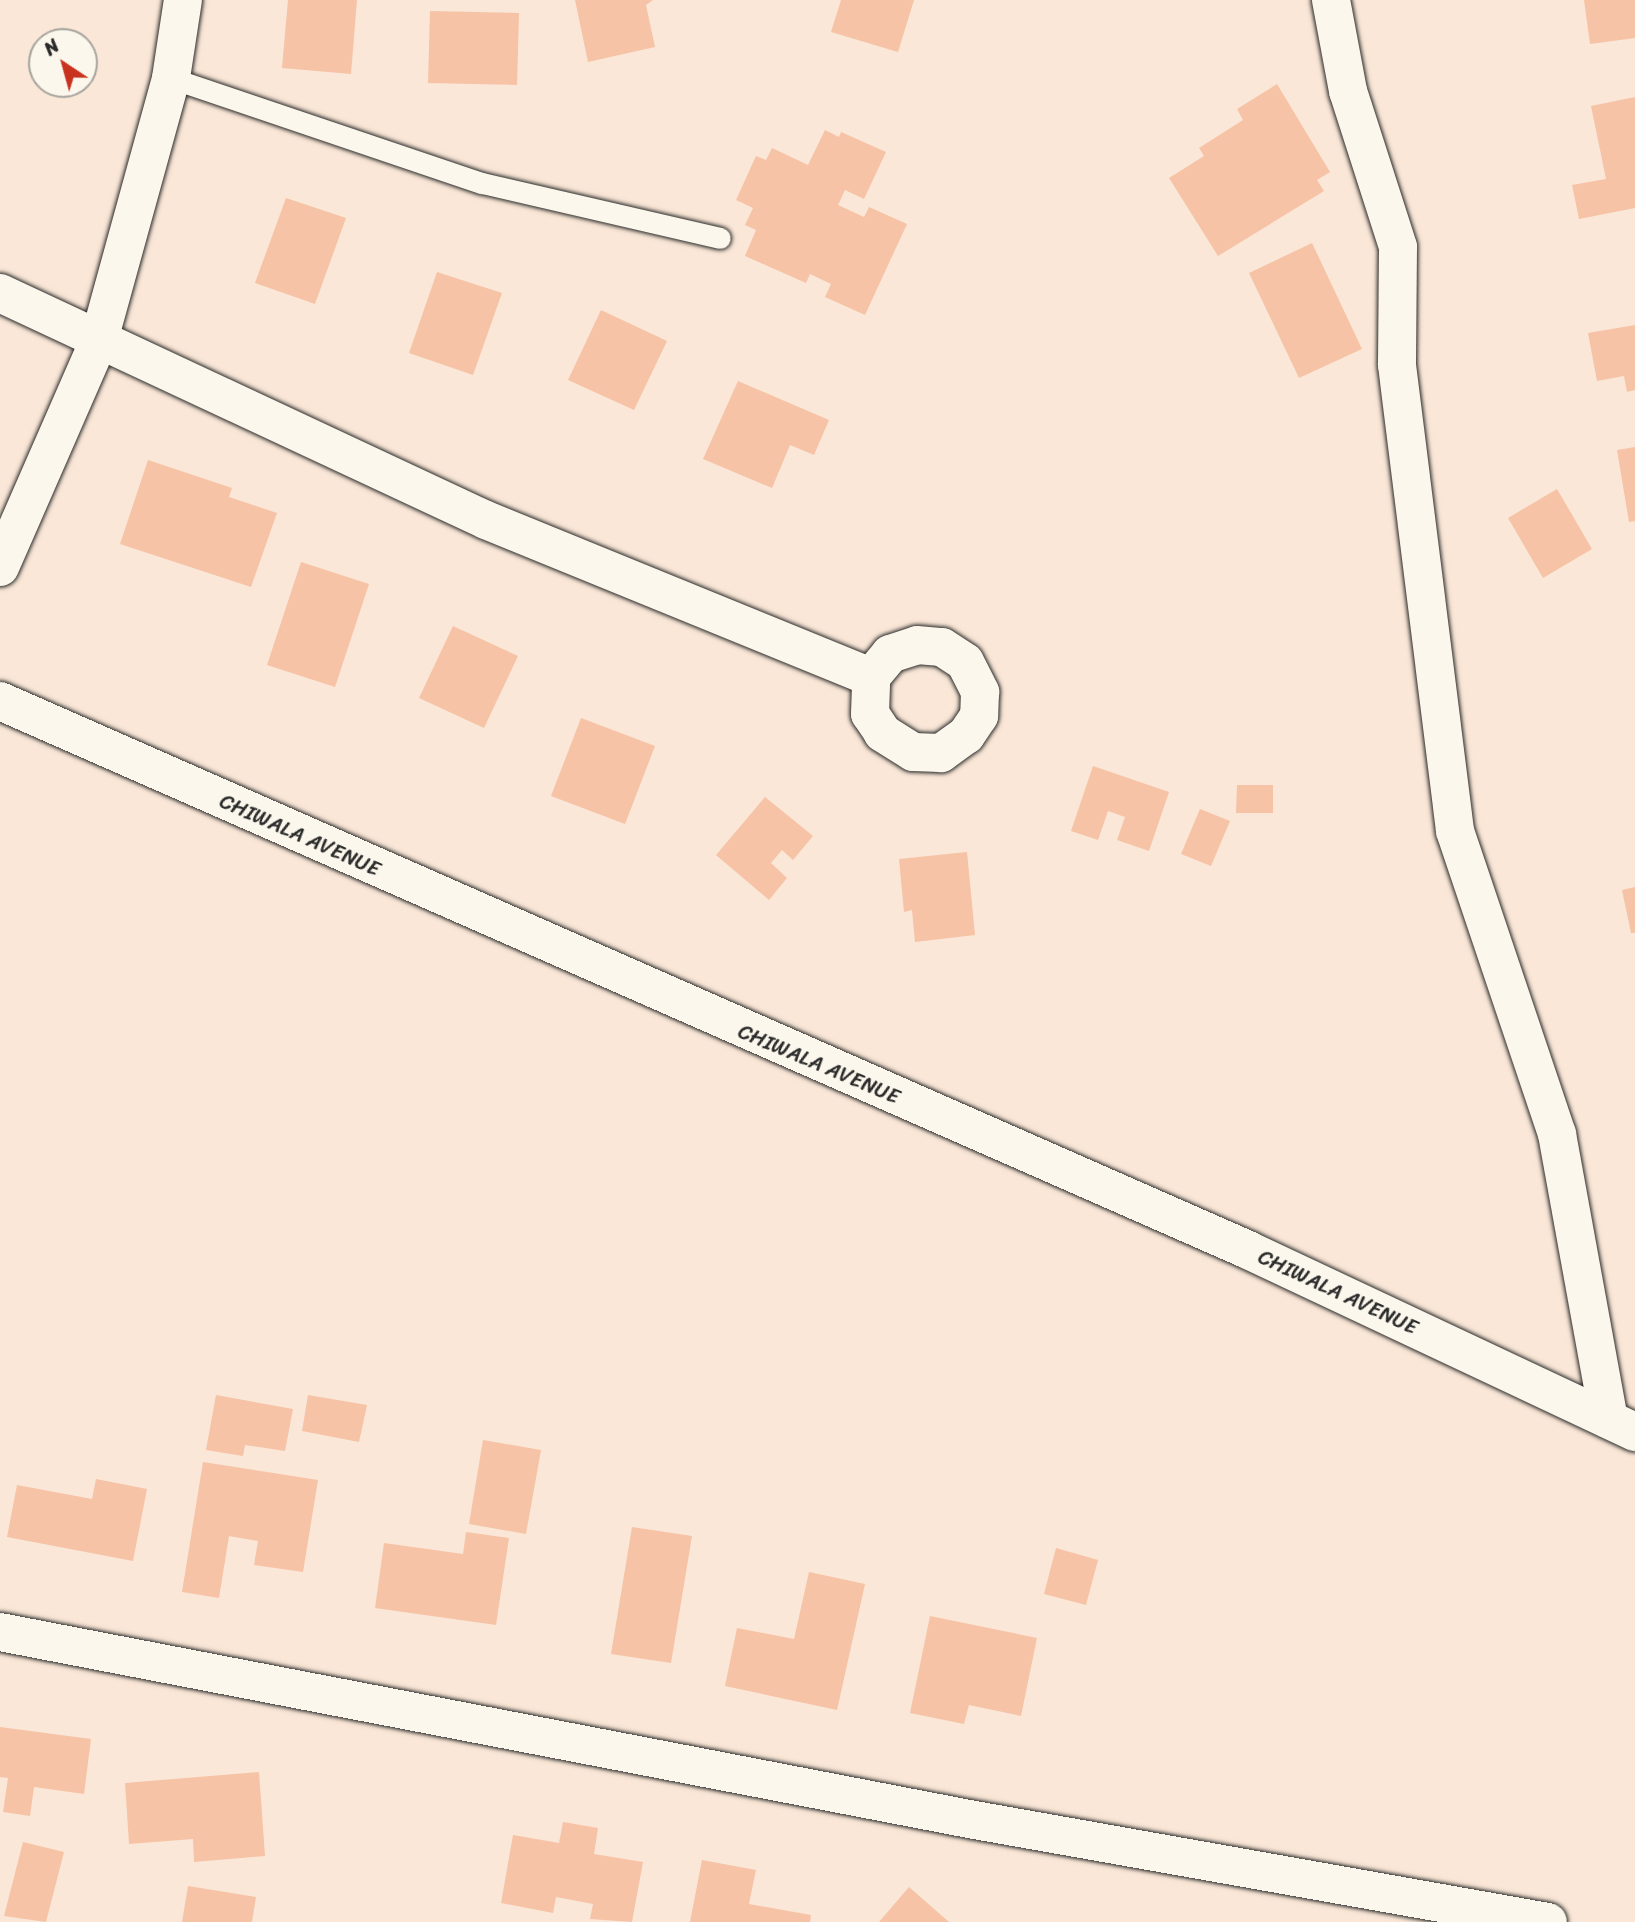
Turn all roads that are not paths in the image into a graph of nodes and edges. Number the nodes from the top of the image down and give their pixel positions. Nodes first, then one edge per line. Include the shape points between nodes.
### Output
1 (183, 0) edge
2 (1331, 0) edge
3 (171, 78) junction
4 (720, 238) dead end
5 (0, 293) edge
6 (99, 340) junction
7 (0, 567) edge
8 (871, 677) dead end
9 (0, 701) edge
10 (1622, 1426) edge
11 (0, 1632) edge
12 (1548, 1922) edge

1 - 3 street
2 - 10 street via 1348,91 1398,247 1397,365 1455,831 1557,1134
3 - 4 lane via 482,183
3 - 6 street
5 - 6 street
6 - 7 street
6 - 8 street via 486,520
9 - 10 street, CHIWALA AVENUE via 1248,1250
11 - 12 street via 969,1819

